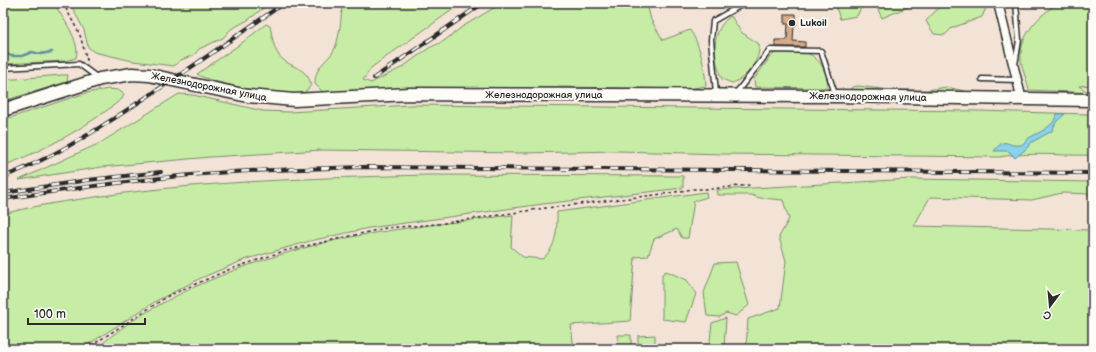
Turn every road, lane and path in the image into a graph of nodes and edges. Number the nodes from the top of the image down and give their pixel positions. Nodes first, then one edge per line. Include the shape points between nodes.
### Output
1 (63, 3) edge
2 (745, 3) edge
3 (998, 3) edge
4 (1016, 3) edge
5 (88, 65) dead end
6 (1015, 65) junction
7 (3, 68) edge
8 (100, 79) junction
9 (982, 79) dead end
10 (1018, 80) junction
11 (717, 96) junction
12 (734, 96) junction
13 (836, 96) junction
14 (1022, 100) junction
15 (1093, 100) edge
16 (3, 110) edge
17 (750, 185) dead end
18 (86, 349) edge

1 - 5 path via 80,35
2 - 11 lane via 713,21 711,40
3 - 6 street
4 - 6 lane via 1019,40
6 - 10 street
7 - 8 lane via 80,64
8 - 11 main road, Железнодорожная улица via 120,75 149,75 248,96 294,100 410,94
8 - 16 main road, Железнодорожная улица
9 - 10 lane
10 - 14 street
11 - 12 main road, Железнодорожная улица
12 - 13 main road, Железнодорожная улица
12 - 13 lane via 770,50 821,51
13 - 14 main road, Железнодорожная улица
14 - 15 main road, Железнодорожная улица
17 - 18 path via 692,189 438,224 386,228 284,251 228,270 168,296

